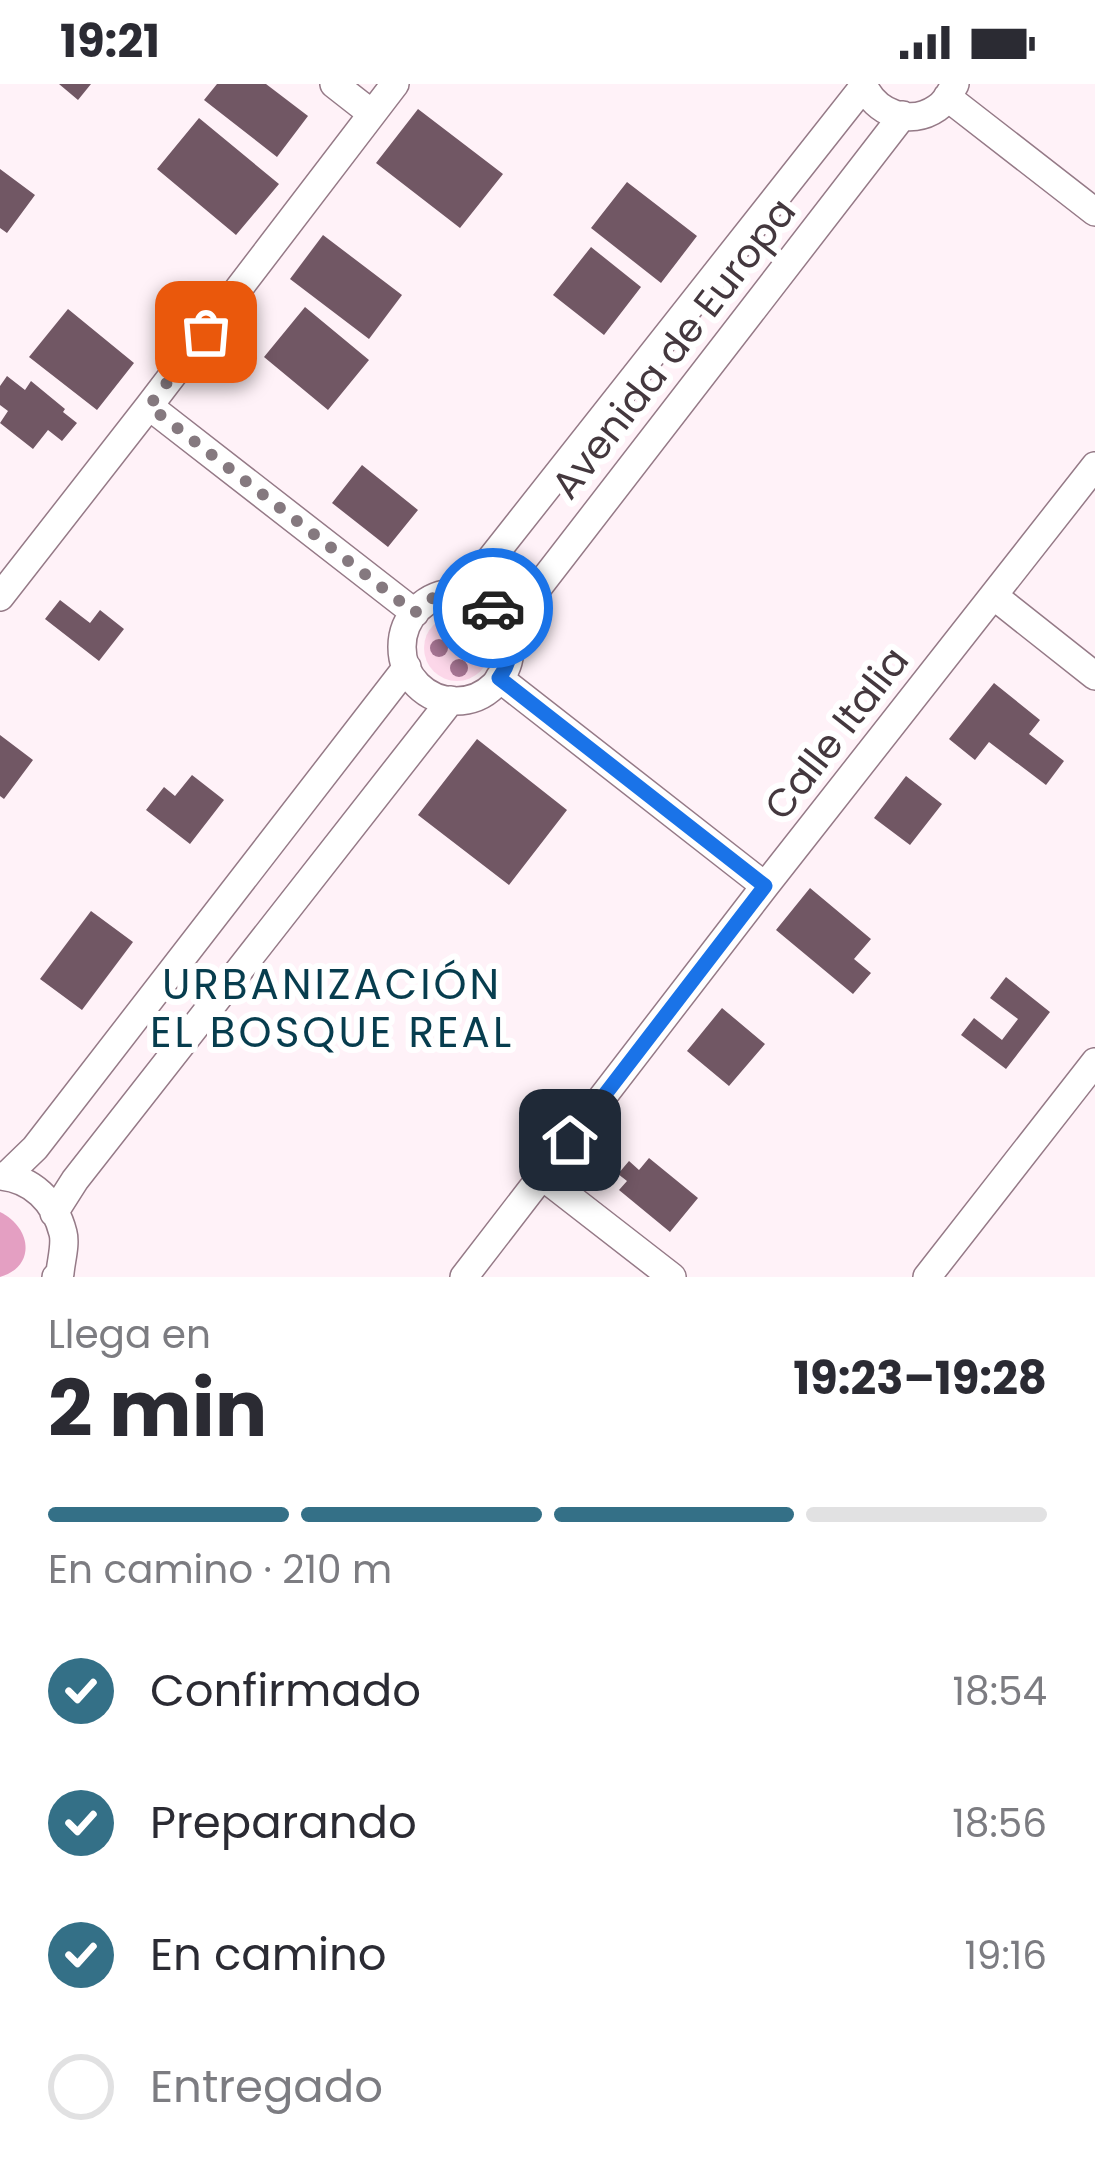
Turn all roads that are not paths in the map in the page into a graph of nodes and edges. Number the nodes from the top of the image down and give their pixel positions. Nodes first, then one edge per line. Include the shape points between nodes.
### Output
1 (334, 84) edge
2 (394, 84) edge
3 (864, 85) edge
4 (951, 90) edge
5 (371, 113) junction
6 (903, 115) junction
7 (1095, 212) edge
8 (149, 406) junction
9 (1095, 466) edge
10 (463, 594) junction
11 (994, 596) junction
12 (0, 597) edge
13 (415, 613) junction
14 (506, 629) junction
15 (407, 667) junction
16 (1095, 676) edge
17 (499, 678) junction
18 (451, 700) junction
19 (765, 886) junction
20 (1095, 1062) edge
21 (3, 1176) edge
22 (542, 1176) junction
23 (54, 1213) junction
24 (64, 1272) edge
25 (464, 1277) edge
26 (672, 1277) edge
27 (927, 1277) edge

1 - 5 street
2 - 5 street
3 - 6 street via 869,98
3 - 10 street, Avenida de Europa
4 - 6 street via 940,107
4 - 7 street
5 - 8 street
6 - 14 street, Avenida de Europa
8 - 12 street
8 - 13 street
9 - 11 street, Calle Italia
10 - 13 street via 448,592
10 - 14 street via 499,613
11 - 16 street
11 - 19 street, Calle Italia
13 - 15 street via 405,626
14 - 17 street via 507,668
15 - 18 street via 412,681
15 - 21 street via 35,1148
17 - 18 street via 490,690
17 - 19 street
18 - 23 street
19 - 22 street, Calle Italia
20 - 27 street
21 - 23 street via 19,1178
22 - 25 street, Calle Italia
22 - 26 street
23 - 24 street via 64,1235

